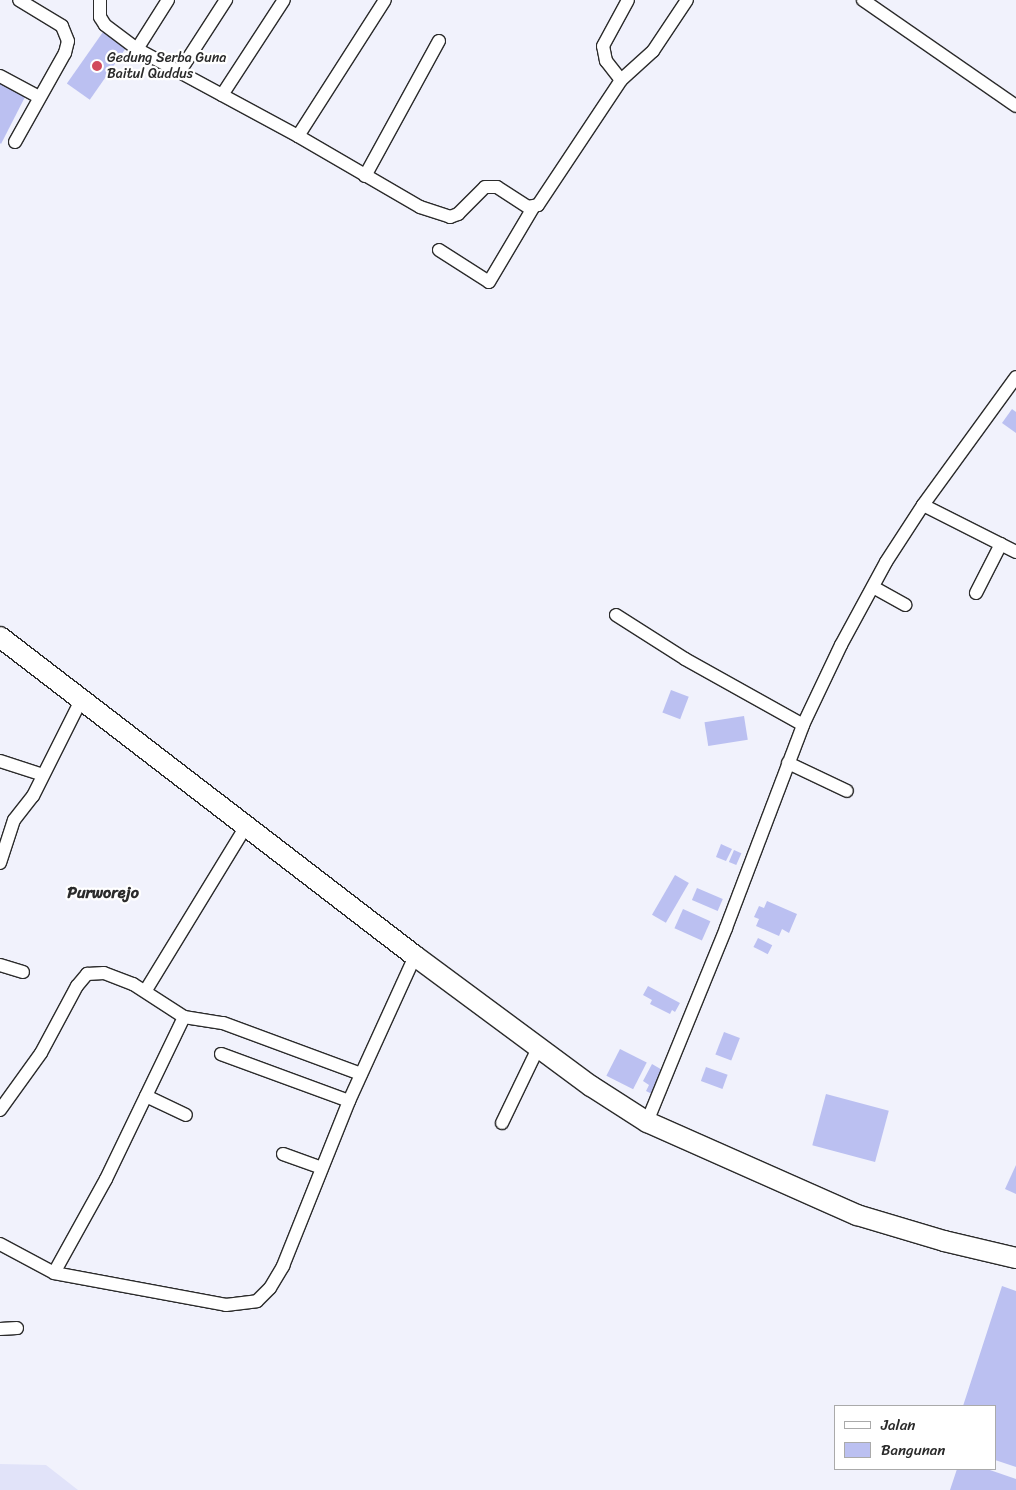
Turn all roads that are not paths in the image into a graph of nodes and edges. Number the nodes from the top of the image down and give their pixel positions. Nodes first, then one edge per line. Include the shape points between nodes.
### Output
1 (19, 0) edge
2 (100, 0) edge
3 (168, 0) edge
4 (226, 0) edge
5 (284, 0) edge
6 (385, 0) edge
7 (628, 0) edge
8 (688, 0) edge
9 (864, 0) edge
10 (439, 41) dead end
11 (137, 49) junction
12 (180, 71) junction
13 (0, 76) edge
14 (621, 80) junction
15 (222, 94) junction
16 (38, 97) junction
17 (1016, 106) edge
18 (298, 136) junction
19 (15, 142) dead end
20 (366, 176) junction
21 (532, 208) junction
22 (439, 250) dead end
23 (1013, 385) edge
24 (923, 505) junction
25 (1001, 544) junction
26 (1016, 552) edge
27 (873, 587) junction
28 (976, 592) dead end
29 (905, 605) dead end
30 (616, 615) dead end
31 (0, 637) edge
32 (81, 700) junction
33 (803, 725) junction
34 (0, 761) edge
35 (788, 763) junction
36 (43, 776) junction
37 (847, 791) dead end
38 (245, 828) junction
39 (0, 863) edge
40 (415, 956) junction
41 (0, 965) edge
42 (23, 972) dead end
43 (146, 990) junction
44 (184, 1017) junction
45 (538, 1046) junction
46 (221, 1054) dead end
47 (361, 1074) junction
48 (146, 1096) junction
49 (349, 1101) junction
50 (0, 1110) edge
51 (186, 1115) dead end
52 (647, 1122) junction
53 (502, 1123) dead end
54 (283, 1154) dead end
55 (322, 1168) junction
56 (0, 1244) edge
57 (1016, 1258) edge
58 (54, 1273) junction
59 (17, 1328) dead end
60 (0, 1329) edge

1 - 16 street via 60,24 67,34 65,53
2 - 11 street via 100,17 105,25
3 - 11 street
4 - 12 street
5 - 15 street
6 - 18 street
7 - 14 street via 603,46 607,64
8 - 14 street via 653,51
9 - 17 street
10 - 20 street
11 - 12 street
12 - 15 street
13 - 16 street
14 - 21 street via 545,197
15 - 18 street
16 - 19 street
18 - 20 street
20 - 21 street via 420,207 446,217 456,216 485,187 497,187
21 - 22 street via 489,282
23 - 24 street
24 - 25 street
24 - 27 street
25 - 26 street
25 - 28 street
27 - 29 street
27 - 33 street
30 - 33 street via 685,659
31 - 32 main road
32 - 36 street
32 - 38 main road
33 - 35 street
34 - 36 street
35 - 37 street
35 - 52 street via 726,928
36 - 39 street via 14,820
38 - 40 main road
38 - 43 street
40 - 45 main road
40 - 47 street
41 - 42 street
43 - 44 street
43 - 50 street via 104,973 90,973 83,977 41,1053
44 - 47 street via 223,1023
44 - 48 street
45 - 52 main road
45 - 53 street
46 - 49 street
47 - 49 street
48 - 51 street
48 - 58 street via 106,1179
49 - 55 street
52 - 57 main road via 857,1214 944,1242
54 - 55 street
55 - 58 street via 277,1278 265,1294 251,1304 226,1305
56 - 58 street
59 - 60 street

